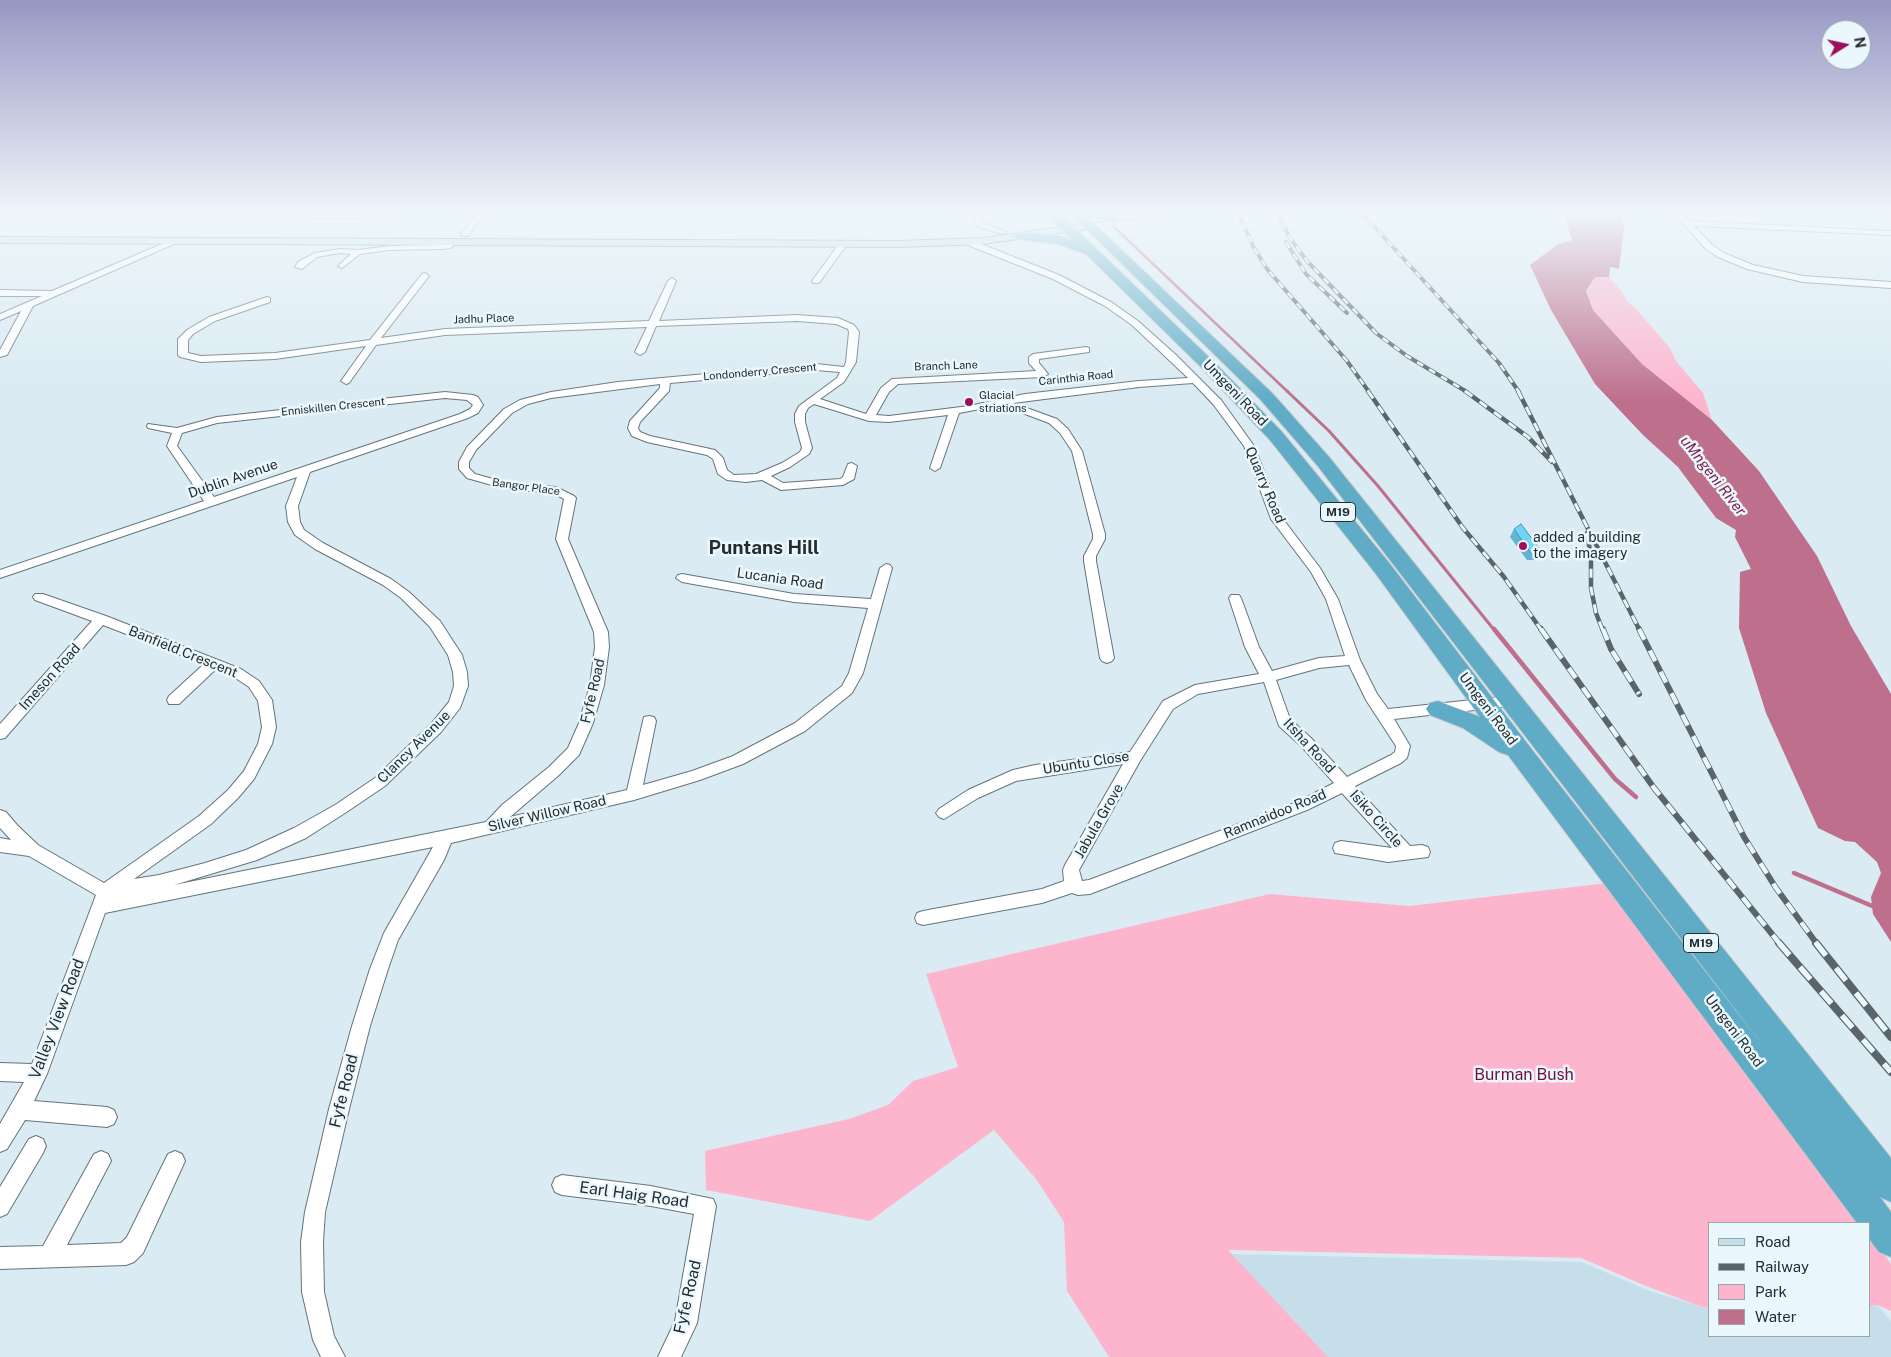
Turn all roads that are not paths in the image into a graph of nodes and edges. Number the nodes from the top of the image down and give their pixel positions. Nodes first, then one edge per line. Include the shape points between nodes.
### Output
1 (100, 273) edge
2 (822, 273) edge
3 (1045, 273) edge
4 (1114, 273) edge
5 (1141, 273) edge
6 (1777, 273) edge
7 (425, 276) dead end
8 (672, 281) dead end
9 (816, 281) dead end
10 (1891, 285) edge
11 (0, 293) edge
12 (54, 293) junction
13 (267, 300) dead end
14 (29, 305) junction
15 (0, 317) edge
16 (651, 324) junction
17 (373, 342) junction
18 (1086, 350) dead end
19 (640, 352) dead end
20 (2, 355) dead end
21 (847, 370) junction
22 (665, 380) junction
23 (1197, 380) junction
24 (346, 381) dead end
25 (812, 400) junction
26 (1002, 402) junction
27 (474, 411) joint
28 (955, 411) junction
29 (501, 416) joint
30 (869, 418) junction
31 (152, 426) dead end
32 (178, 431) junction
33 (852, 466) dead end
34 (935, 468) dead end
35 (305, 470) junction
36 (763, 475) junction
37 (568, 495) joint
38 (211, 502) junction
39 (886, 568) dead end
40 (0, 574) edge
41 (682, 578) dead end
42 (39, 597) dead end
43 (1235, 598) dead end
44 (875, 604) junction
45 (100, 619) junction
46 (1107, 658) dead end
47 (1353, 660) junction
48 (214, 663) junction
49 (1268, 677) junction
50 (174, 700) dead end
51 (1497, 702) junction
52 (1438, 709) junction
53 (1384, 715) junction
54 (649, 721) dead end
55 (0, 734) edge
56 (1135, 757) junction
57 (1524, 758) junction
58 (1344, 785) junction
59 (634, 794) junction
60 (944, 812) dead end
61 (0, 816) edge
62 (490, 827) junction
63 (444, 838) junction
64 (0, 845) edge
65 (1341, 848) dead end
66 (32, 850) junction
67 (1074, 885) junction
68 (102, 899) junction
69 (923, 918) dead end
70 (0, 1072) edge
71 (38, 1074) junction
72 (20, 1110) junction
73 (107, 1117) dead end
74 (0, 1142) edge
75 (36, 1146) dead end
76 (101, 1161) dead end
77 (175, 1161) dead end
78 (562, 1185) dead end
79 (1891, 1185) edge
80 (706, 1206) joint
81 (0, 1207) edge
82 (1891, 1240) edge
83 (49, 1257) junction
84 (0, 1258) edge
85 (334, 1357) edge
86 (669, 1357) edge

1 - 12 street
2 - 9 street
3 - 23 street, Quarry Road via 1108,304 1135,323
4 - 51 highway, Umgeni Road / M19 via 1276,436 1383,569
5 - 51 highway, Umgeni Road / M19 via 1231,361 1322,461
6 - 10 street via 1805,279
7 - 17 street
8 - 16 street
11 - 12 street
12 - 14 street
13 - 17 street, Jadhu Place via 212,319 190,332 183,339 183,355 201,359 275,356
14 - 15 street
14 - 20 street
16 - 17 street, Jadhu Place via 445,332
16 - 19 street
16 - 21 street, Jadhu Place via 807,317 838,321 854,332
17 - 24 street
18 - 30 street, Branch Lane via 1034,357 1043,374 895,381 881,395
21 - 22 street, Londonderry Crescent via 816,367
21 - 25 street, Londonderry Crescent via 841,380
22 - 29 street, Londonderry Crescent via 543,396 516,406
22 - 36 street, Londonderry Crescent via 662,394 635,421 633,428 636,434 711,452 718,458 722,472 731,478
23 - 26 street, Carinthia Road via 1040,395
23 - 47 street, Quarry Road via 1228,415 1249,446 1277,520 1316,571 1332,599
25 - 30 street, Carinthia Road
25 - 36 street, Londonderry Crescent via 800,414 807,448 804,454
26 - 28 street, Carinthia Road
26 - 46 street via 1053,421 1075,446 1099,534 1090,561
27 - 32 street, Enniskillen Crescent via 478,405 474,398 445,395 217,420
27 - 35 street, Dublin Avenue
28 - 30 street, Carinthia Road via 895,419
28 - 34 street
29 - 37 street, Bangor Place via 466,458 466,472 480,480 556,490
31 - 32 street, Enniskillen Crescent
32 - 38 street via 172,442 174,451
33 - 36 street via 848,479 843,482 781,487
35 - 38 street, Dublin Avenue
35 - 68 street, Clancy Avenue via 292,506 299,532 388,582 435,624 455,655 460,672 461,686 456,704 430,735 380,782 300,833 252,855
37 - 62 street, Fyfe Road via 570,502 562,540 601,632 597,685 574,751
38 - 40 street, Dublin Avenue
39 - 44 street, Silver Willow Road
41 - 44 street, Lucania Road via 794,598
42 - 45 street, Banfield Crescent
43 - 49 street, Itsha Road via 1252,647
44 - 59 street, Silver Willow Road via 852,682 827,707 800,727 738,760
45 - 48 street, Banfield Crescent
45 - 55 street, Imeson Road
47 - 49 street, Ubuntu Close via 1319,663
47 - 53 street, Quarry Road
48 - 50 street
48 - 68 street, Banfield Crescent via 245,678 262,694 269,727 258,760 233,794 205,820
49 - 56 street, Ubuntu Close via 1195,690 1168,705
49 - 58 street, Itsha Road via 1284,722
51 - 52 street
51 - 57 highway, Umgeni Road / M19
51 - 79 highway, Umgeni Road / M19
52 - 53 street
52 - 57 highway via 1472,722
53 - 58 street, Ramnaidoo Road via 1401,742 1402,754
54 - 59 street
56 - 60 street, Ubuntu Close via 1013,776 973,794
56 - 67 street, Jabula Grove via 1071,870
57 - 82 highway, Umgeni Road / M19
58 - 65 street, Isiko Circle via 1415,853 1383,854
58 - 67 street, Ramnaidoo Road via 1302,806 1103,882 1083,888
59 - 62 street, Silver Willow Road
61 - 66 street
62 - 63 street, Silver Willow Road
63 - 68 street, Silver Willow Road
63 - 85 street, Fyfe Road via 429,873 390,938 379,969 341,1099 316,1212 312,1242 314,1292 324,1340
64 - 66 street
66 - 68 street
67 - 69 street via 1042,896
68 - 71 street, Valley View Road
70 - 71 street
71 - 72 street, Valley View Road
72 - 73 street
72 - 74 street, Valley View Road
75 - 81 street
76 - 83 street
77 - 83 street via 130,1252 122,1255
78 - 80 street, Earl Haig Road
80 - 86 street, Fyfe Road via 686,1323
83 - 84 street

